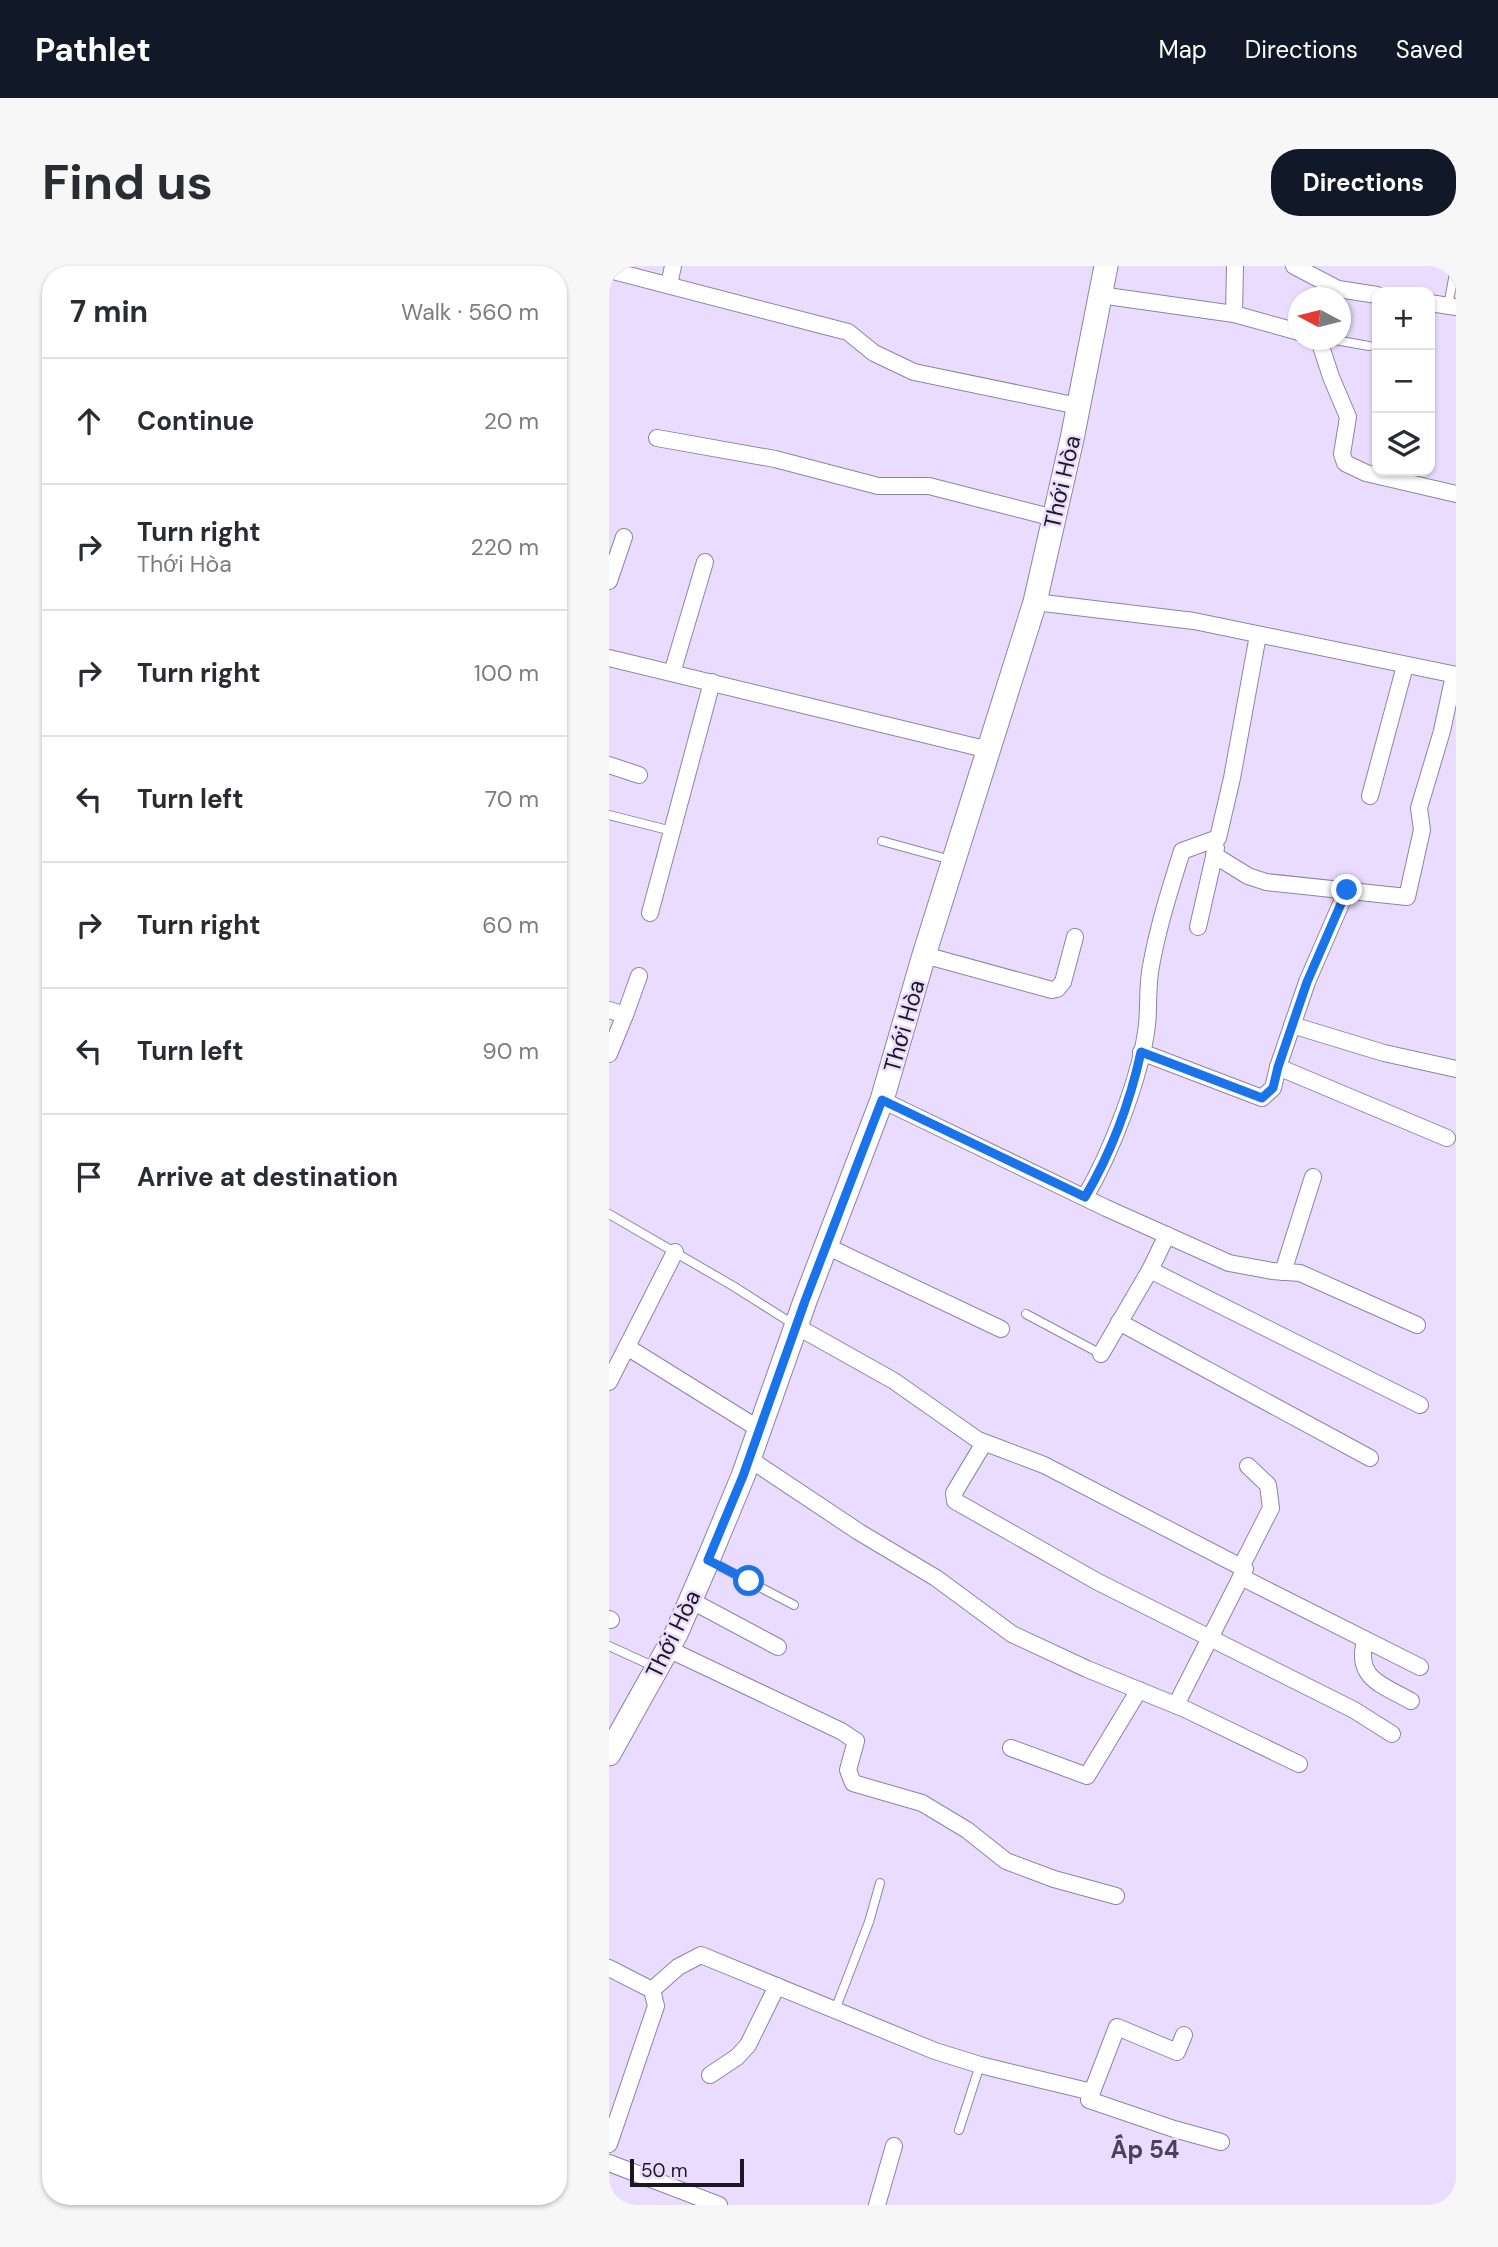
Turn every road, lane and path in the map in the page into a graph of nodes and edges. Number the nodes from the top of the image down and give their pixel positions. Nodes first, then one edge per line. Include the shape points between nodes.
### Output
1 (673, 266) edge
2 (1106, 266) edge
3 (1235, 266) edge
4 (1294, 266) edge
5 (1455, 268) edge
6 (609, 270) edge
7 (669, 285) junction
8 (1372, 294) edge
9 (1100, 295) junction
10 (1452, 306) edge
11 (1234, 314) junction
12 (1288, 329) edge
13 (1351, 343) edge
14 (1369, 346) dead end
15 (1322, 350) edge
16 (1078, 406) junction
17 (657, 438) dead end
18 (1456, 494) edge
19 (1054, 517) junction
20 (624, 537) dead end
21 (705, 562) dead end
22 (609, 581) edge
23 (1035, 602) junction
24 (1258, 635) junction
25 (610, 663) edge
26 (1405, 666) junction
27 (672, 673) junction
28 (1455, 675) edge
29 (712, 682) junction
30 (989, 750) junction
31 (609, 765) edge
32 (639, 775) dead end
33 (1370, 796) dead end
34 (609, 815) edge
35 (672, 831) junction
36 (882, 841) dead end
37 (1216, 846) junction
38 (954, 861) junction
39 (1347, 890) junction
40 (650, 913) dead end
41 (1198, 927) dead end
42 (1075, 937) dead end
43 (924, 955) junction
44 (639, 976) dead end
45 (609, 1010) edge
46 (625, 1015) junction
47 (1291, 1025) junction
48 (1141, 1052) junction
49 (609, 1054) edge
50 (1278, 1067) junction
51 (1456, 1069) edge
52 (882, 1100) junction
53 (1447, 1138) dead end
54 (1313, 1177) dead end
55 (1085, 1197) junction
56 (609, 1214) edge
57 (1167, 1235) junction
58 (826, 1245) junction
59 (675, 1252) junction
60 (1150, 1270) junction
61 (1283, 1272) junction
62 (1026, 1314) dead end
63 (1119, 1322) junction
64 (1417, 1325) dead end
65 (796, 1326) junction
66 (1001, 1329) dead end
67 (627, 1347) junction
68 (1101, 1354) joint
69 (609, 1382) edge
70 (1420, 1405) dead end
71 (759, 1429) junction
72 (984, 1443) junction
73 (748, 1458) junction
74 (1370, 1458) dead end
75 (1248, 1466) dead end
76 (708, 1560) junction
77 (1241, 1572) junction
78 (690, 1600) junction
79 (794, 1605) dead end
80 (1209, 1639) junction
81 (1365, 1641) junction
82 (609, 1646) edge
83 (778, 1647) dead end
84 (662, 1659) junction
85 (1420, 1667) dead end
86 (1139, 1690) junction
87 (1411, 1701) dead end
88 (1176, 1705) junction
89 (1392, 1734) dead end
90 (1011, 1748) dead end
91 (609, 1754) edge
92 (1299, 1763) dead end
93 (880, 1883) dead end
94 (1116, 1896) dead end
95 (609, 1968) edge
96 (777, 1986) junction
97 (652, 1990) junction
98 (835, 2010) junction
99 (1184, 2035) dead end
100 (980, 2065) junction
101 (710, 2075) dead end
102 (1092, 2092) junction
103 (614, 2117) edge
104 (959, 2130) dead end
105 (1221, 2142) dead end
106 (609, 2144) edge
107 (894, 2146) dead end
108 (609, 2163) edge
109 (719, 2205) edge
110 (877, 2205) edge

1 - 7 street
2 - 9 street, Thới Hòa
3 - 11 street
4 - 8 street via 1338,289
5 - 10 lane
6 - 7 street
7 - 16 street via 848,332 874,353 914,372
9 - 11 street
9 - 16 street, Thới Hòa
11 - 12 street
13 - 14 lane
15 - 18 street via 1348,417 1342,454 1345,463 1366,473
16 - 19 street, Thới Hòa
17 - 19 street via 775,459 878,486 929,486
19 - 23 street, Thới Hòa
20 - 22 street
21 - 27 street
23 - 24 street via 1194,621
23 - 30 street, Thới Hòa
24 - 26 street
24 - 37 street
25 - 27 street
26 - 28 street
26 - 33 street
27 - 29 street
28 - 39 street via 1419,808 1422,830 1407,897
29 - 30 street
29 - 35 street
30 - 38 street, Thới Hòa
31 - 32 street
34 - 35 lane
35 - 40 street
36 - 38 lane
37 - 39 street via 1248,876
37 - 41 street
37 - 48 street via 1182,851 1151,967
38 - 43 street, Thới Hòa
39 - 47 street
42 - 43 street via 1063,982 1052,990
43 - 52 street, Thới Hòa
44 - 46 street
45 - 46 street
46 - 49 street
47 - 50 street
47 - 51 street
48 - 50 street via 1262,1098 1273,1088
48 - 55 street via 1121,1119
50 - 53 street
52 - 55 street
52 - 58 street, Thới Hòa
54 - 61 street
55 - 57 street
56 - 59 lane
57 - 60 street
57 - 61 street via 1229,1263
58 - 65 street, Thới Hòa
58 - 66 street
59 - 65 lane
59 - 67 street
60 - 63 street
60 - 70 street
61 - 64 street via 1300,1273
62 - 68 lane
63 - 68 street
63 - 74 street
65 - 71 street, Thới Hòa
65 - 72 street via 894,1381
67 - 69 street
67 - 71 street
71 - 73 street, Thới Hòa
72 - 77 street via 1044,1465
72 - 80 street via 954,1493 955,1500
73 - 76 street, Thới Hòa
73 - 86 street via 936,1578 1012,1634
75 - 77 street via 1268,1485 1271,1508
76 - 78 street, Thới Hòa
76 - 79 lane
77 - 80 street
77 - 81 street
78 - 83 street
78 - 84 street, Thới Hòa
80 - 88 street
80 - 89 street
81 - 85 street
81 - 87 street via 1362,1666
82 - 84 lane
84 - 91 street, Thới Hòa
84 - 94 street via 841,1731 856,1741 848,1770 853,1783 922,1803 1006,1861
86 - 88 street
86 - 90 street via 1087,1776
88 - 92 street
93 - 98 lane
95 - 97 street
96 - 97 street via 701,1955
96 - 98 street
96 - 101 street via 748,2045
97 - 103 street via 656,2006
98 - 100 street via 935,2052
99 - 102 street via 1177,2052 1117,2027
100 - 102 street
100 - 104 lane
102 - 105 street via 1089,2100
103 - 106 street
107 - 110 street
108 - 109 street

